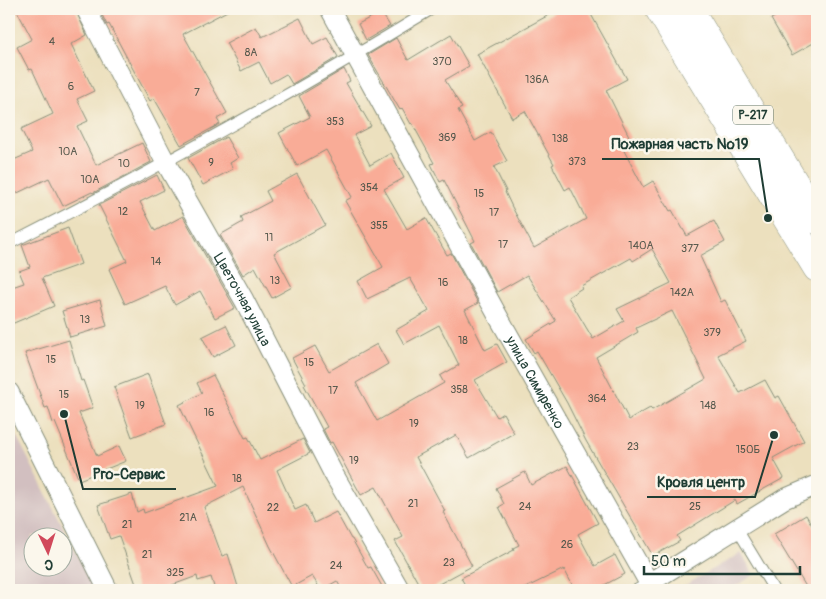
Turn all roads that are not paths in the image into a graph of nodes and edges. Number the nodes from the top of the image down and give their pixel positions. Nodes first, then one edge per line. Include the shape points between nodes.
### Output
1 (86, 9) edge
2 (330, 9) edge
3 (432, 9) edge
4 (659, 9) edge
5 (689, 9) edge
6 (356, 55) junction
7 (166, 162) junction
8 (817, 220) edge
9 (9, 244) edge
10 (817, 268) edge
11 (9, 392) edge
12 (817, 485) edge
13 (737, 529) junction
14 (643, 587) edge
15 (108, 590) edge
16 (400, 590) edge
17 (774, 590) edge

1 - 7 street, Цветочная улица
2 - 6 street, улица Симиренко
3 - 6 lane
4 - 10 main road, Р-217
5 - 8 main road, Р-217
6 - 7 lane
6 - 14 street, улица Симиренко
7 - 9 lane
7 - 16 street, Цветочная улица via 244,300 333,474
11 - 15 street
12 - 13 street, улица Симиренко via 784,499
13 - 14 street, улица Симиренко
13 - 17 lane

